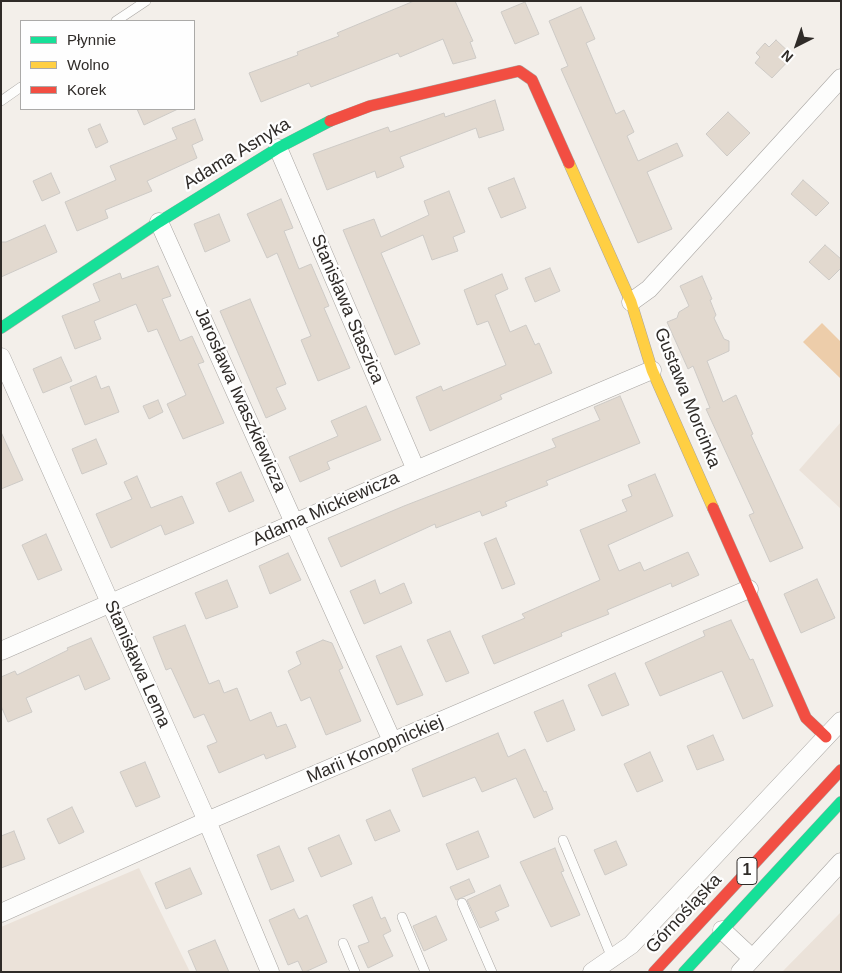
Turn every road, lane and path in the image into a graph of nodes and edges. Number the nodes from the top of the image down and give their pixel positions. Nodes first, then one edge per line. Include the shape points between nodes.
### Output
1 (146, 1) edge
2 (118, 20) edge
3 (519, 71) joint
4 (841, 78) edge
5 (20, 88) edge
6 (1, 100) edge
7 (278, 148) junction
8 (159, 222) junction
9 (632, 302) junction
10 (1, 328) edge
11 (1, 357) edge
12 (652, 370) junction
13 (416, 470) junction
14 (295, 523) junction
15 (749, 589) junction
16 (110, 602) junction
17 (1, 650) edge
18 (841, 721) edge
19 (826, 737) junction
20 (393, 743) junction
21 (841, 770) edge
22 (841, 802) edge
23 (207, 821) junction
24 (563, 840) dead end
25 (841, 862) edge
26 (462, 903) dead end
27 (1, 912) edge
28 (402, 918) dead end
29 (722, 930) junction
30 (343, 943) dead end
31 (612, 958) junction
32 (752, 958) junction
33 (270, 972) edge
34 (355, 972) edge
35 (425, 972) edge
36 (492, 972) edge
37 (592, 972) edge
38 (654, 972) edge
39 (684, 972) edge
40 (740, 972) edge

1 - 2 lane
3 - 7 street, Adama Asnyka via 370,106 325,123
3 - 9 street, Gustawa Morcinka via 532,80
4 - 9 street via 649,290
5 - 6 lane
7 - 8 street, Adama Asnyka
7 - 13 street, Stanisława Staszica
8 - 10 street, Adama Asnyka
8 - 14 street, Jarosława Iwaszkiewicza
9 - 12 street, Gustawa Morcinka
11 - 16 street, Stanisława Lema
12 - 13 street, Adama Mickiewicza
12 - 15 street, Gustawa Morcinka
13 - 14 street, Adama Mickiewicza
14 - 16 street, Adama Mickiewicza
14 - 20 street, Jarosława Iwaszkiewicza
15 - 19 street, Gustawa Morcinka via 806,718
15 - 20 street, Marii Konopnickiej
16 - 17 street, Adama Mickiewicza
16 - 23 street, Stanisława Lema
18 - 19 street
19 - 31 street via 631,945
20 - 23 street, Marii Konopnickiej
21 - 38 street, Górnośląska / 1
22 - 29 street, 1
23 - 27 street, Marii Konopnickiej
23 - 33 street, Stanisława Lema
24 - 31 lane
25 - 32 street
26 - 36 lane
28 - 35 lane
29 - 32 street
29 - 39 street, 1
30 - 34 lane
31 - 37 street
32 - 40 street

